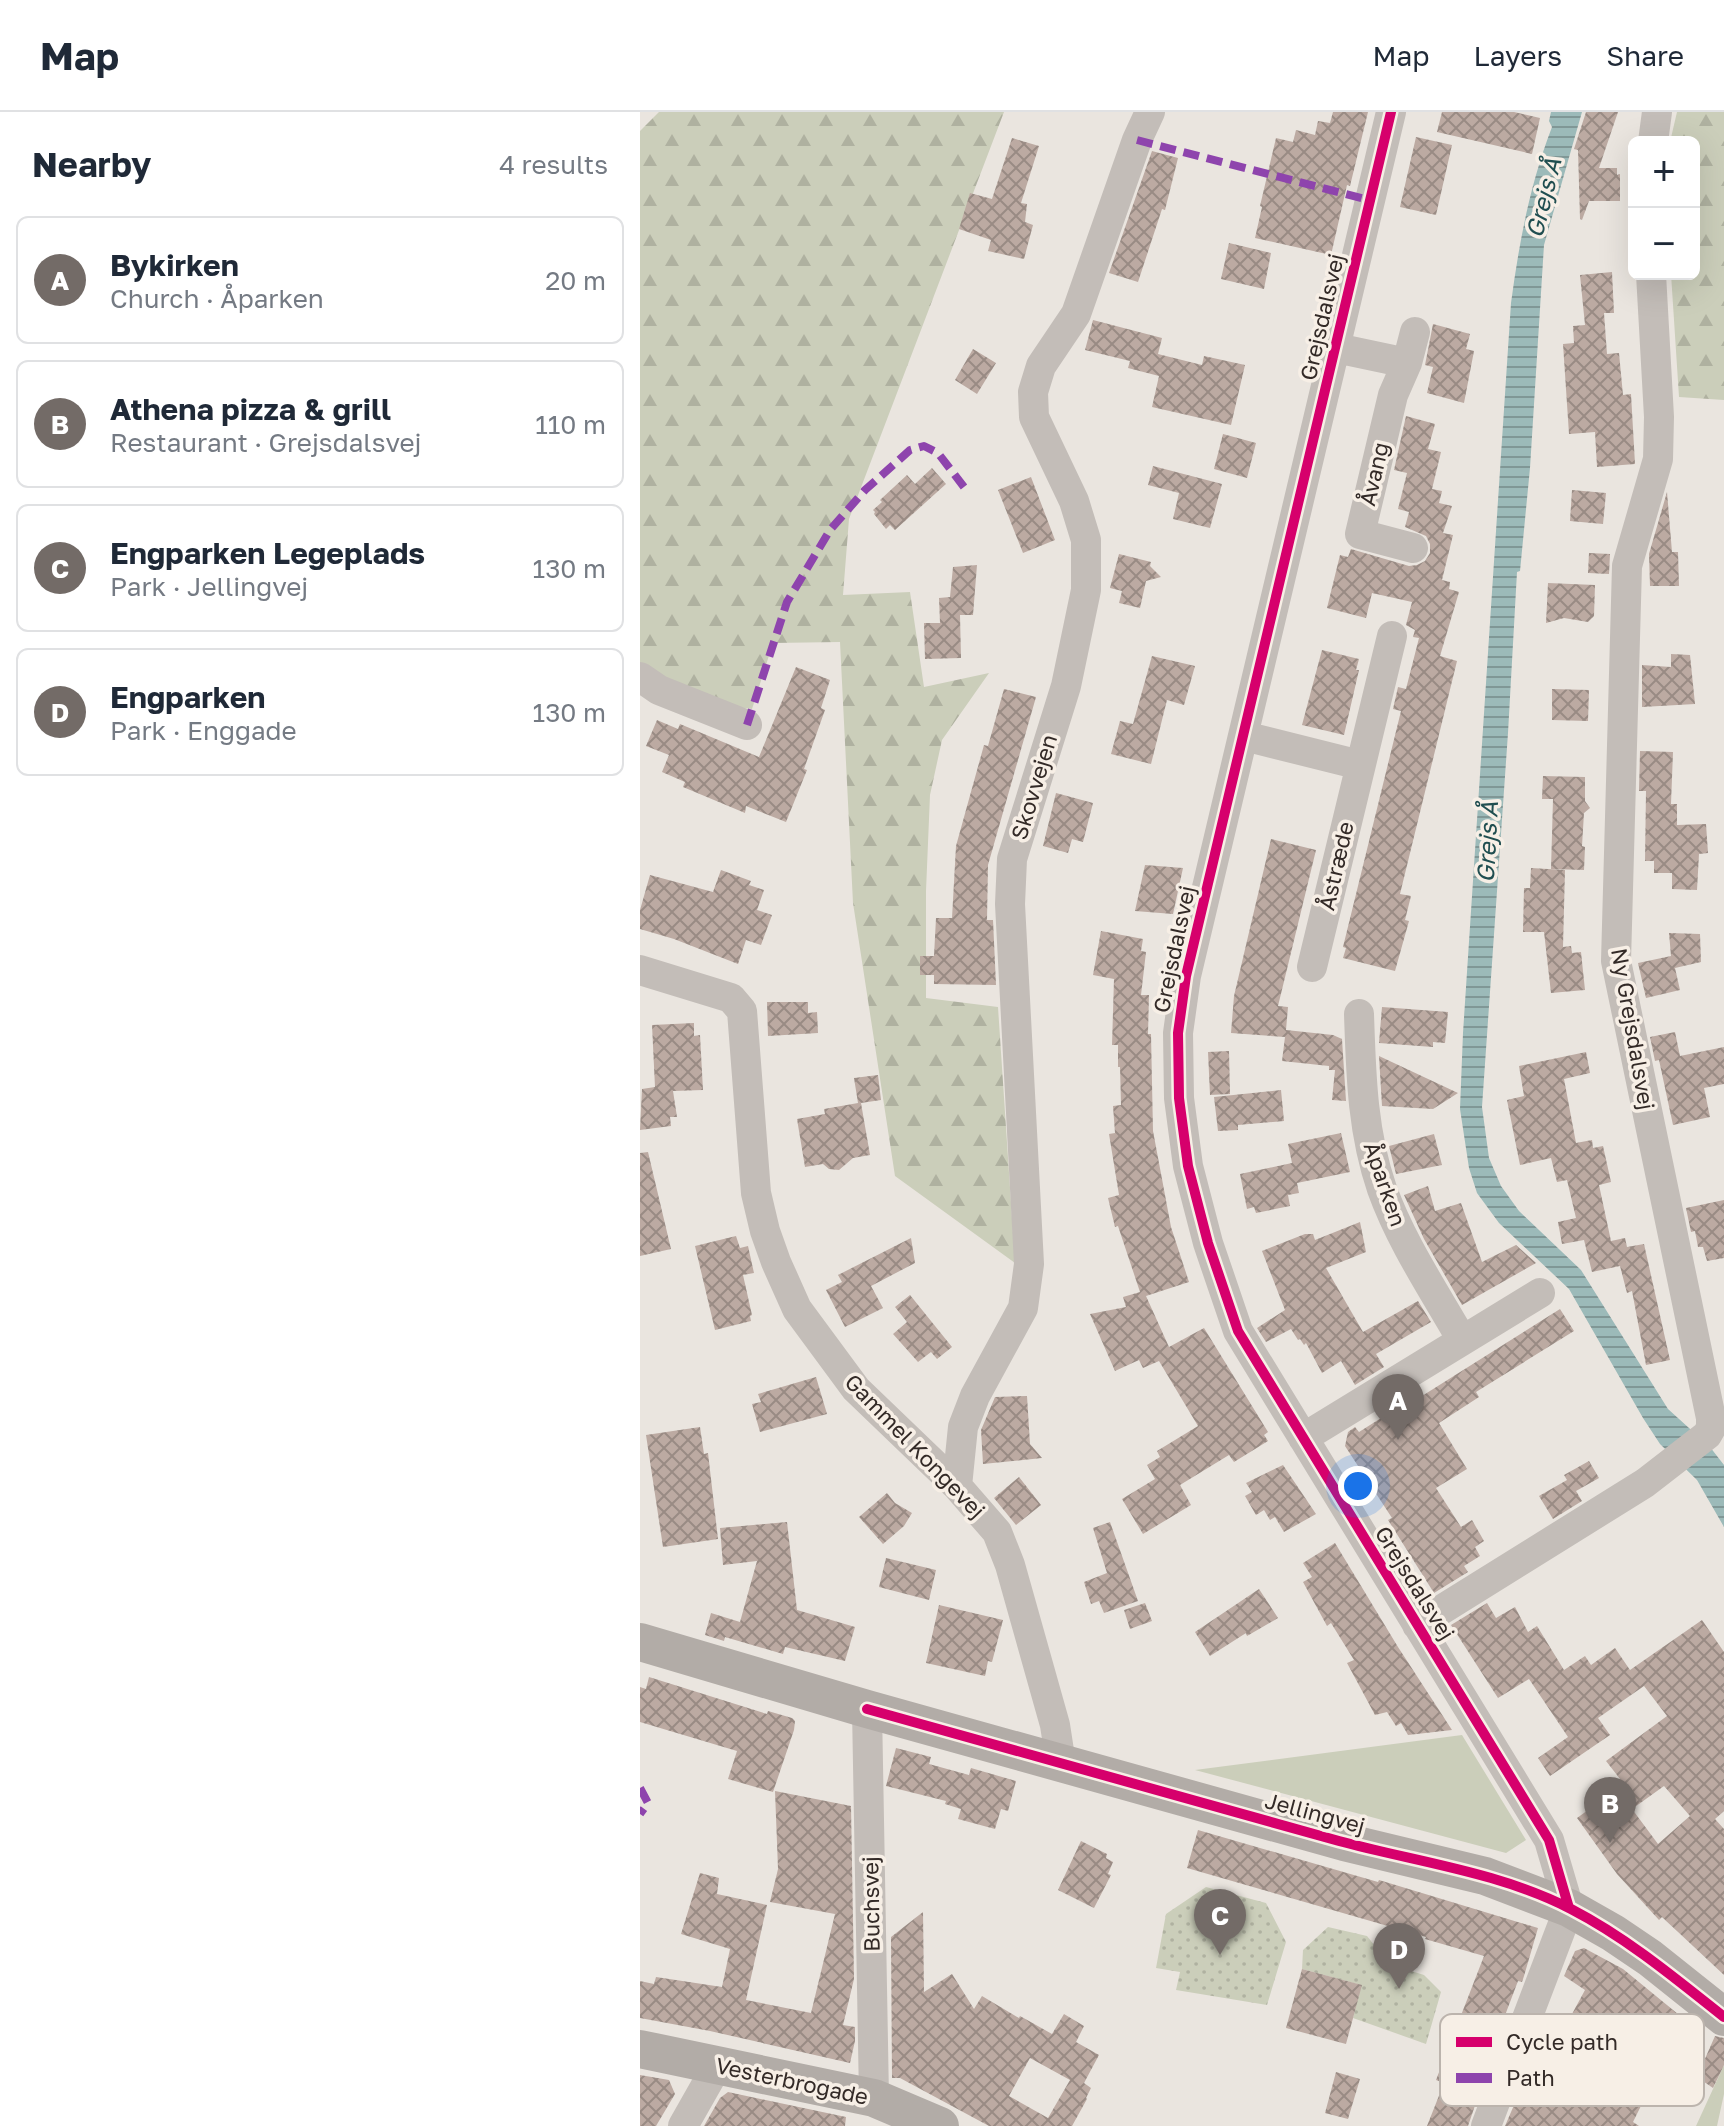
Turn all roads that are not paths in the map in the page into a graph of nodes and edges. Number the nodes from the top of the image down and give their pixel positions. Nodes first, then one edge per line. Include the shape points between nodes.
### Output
1 (1150, 112) edge
2 (1391, 112) edge
3 (1657, 112) edge
4 (1654, 136) edge
5 (1651, 280) edge
6 (1415, 332) dead end
7 (1336, 348) junction
8 (1407, 363) junction
9 (1413, 548) dead end
10 (1392, 636) dead end
11 (640, 677) edge
12 (747, 725) dead end
13 (1244, 736) junction
14 (1360, 765) junction
15 (1312, 967) dead end
16 (640, 970) edge
17 (1359, 1014) dead end
18 (1540, 1293) dead end
19 (1462, 1340) junction
20 (1303, 1438) junction
21 (957, 1486) junction
22 (1417, 1625) junction
23 (640, 1642) edge
24 (867, 1709) junction
25 (1061, 1764) junction
26 (1569, 1908) junction
27 (1528, 2014) edge
28 (1724, 2017) edge
29 (640, 2049) edge
30 (717, 2066) junction
31 (874, 2098) junction
32 (1493, 2106) edge
33 (683, 2126) edge
34 (940, 2126) edge
35 (1486, 2126) edge

1 - 21 street, Skovvejen via 1076,314 1041,366 1033,392 1034,417 1074,501 1086,540 1086,590 1066,686 1012,859 1029,1264 1023,1308 963,1427
2 - 7 street, Grejsdalsvej
3 - 4 street
5 - 22 street, Ny Grejsdalsvej via 1658,459 1627,566 1616,961 1711,1428 1623,1497
6 - 8 street, Åvang
7 - 8 street
7 - 13 street, Grejsdalsvej
8 - 9 street, Åvang via 1393,395 1360,534
10 - 14 street, Åstræde
11 - 12 street via 659,690
13 - 14 street
13 - 20 street, Grejsdalsvej via 1186,976 1178,1033 1179,1098 1188,1166 1238,1331
14 - 15 street, Åstræde
16 - 21 street, Gammel Kongevej via 731,998 742,1011 756,1193 765,1231 797,1309 856,1389
17 - 19 street, Åparken via 1362,1098 1382,1190
18 - 19 street
19 - 20 street
20 - 22 street, Grejsdalsvej
21 - 25 street, Gammel Kongevej via 997,1532 1010,1565
22 - 26 street, Grejsdalsvej via 1549,1840
23 - 24 main road, Jellingvej
24 - 25 main road, Jellingvej
24 - 31 street, Buchsvej
25 - 26 main road, Jellingvej via 1485,1876
26 - 27 street
26 - 28 main road, Jellingvej via 1650,1958
29 - 30 main road, Vesterbrogade
30 - 31 main road, Vesterbrogade
30 - 33 street
31 - 34 main road, Vesterbrogade
32 - 35 street

